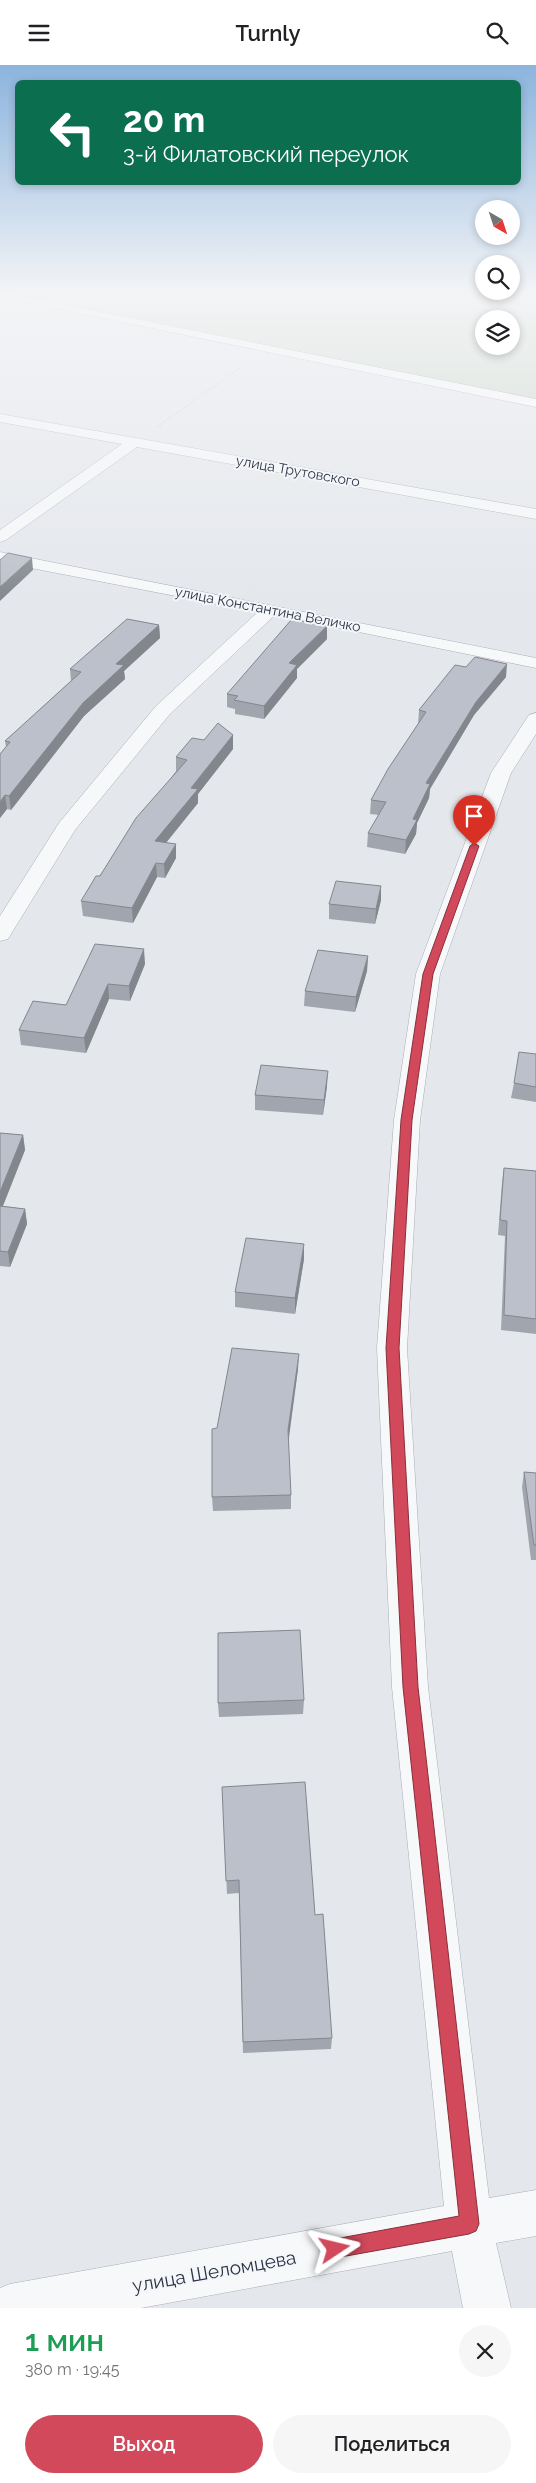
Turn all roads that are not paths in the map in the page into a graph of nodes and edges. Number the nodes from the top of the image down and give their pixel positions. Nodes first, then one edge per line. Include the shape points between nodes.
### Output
1 (504, 397) edge
2 (536, 403) edge
3 (0, 418) edge
4 (134, 442) junction
5 (536, 515) edge
6 (0, 537) edge
7 (0, 557) edge
8 (271, 609) junction
9 (536, 663) edge
10 (536, 719) edge
11 (0, 934) edge
12 (536, 2213) edge
13 (469, 2224) junction
14 (10, 2308) edge
15 (487, 2308) edge

1 - 2 highway
3 - 4 street, улица Трутовского
4 - 5 street, улица Трутовского
4 - 6 street
7 - 8 street, улица Константина Величко
8 - 9 street, улица Константина Величко
8 - 11 street via 163,710 66,827
10 - 13 street via 501,773 428,974 407,1120 392,1348 410,1687
12 - 13 street, улица Шеломцева
13 - 14 street, улица Шеломцева
13 - 15 street

